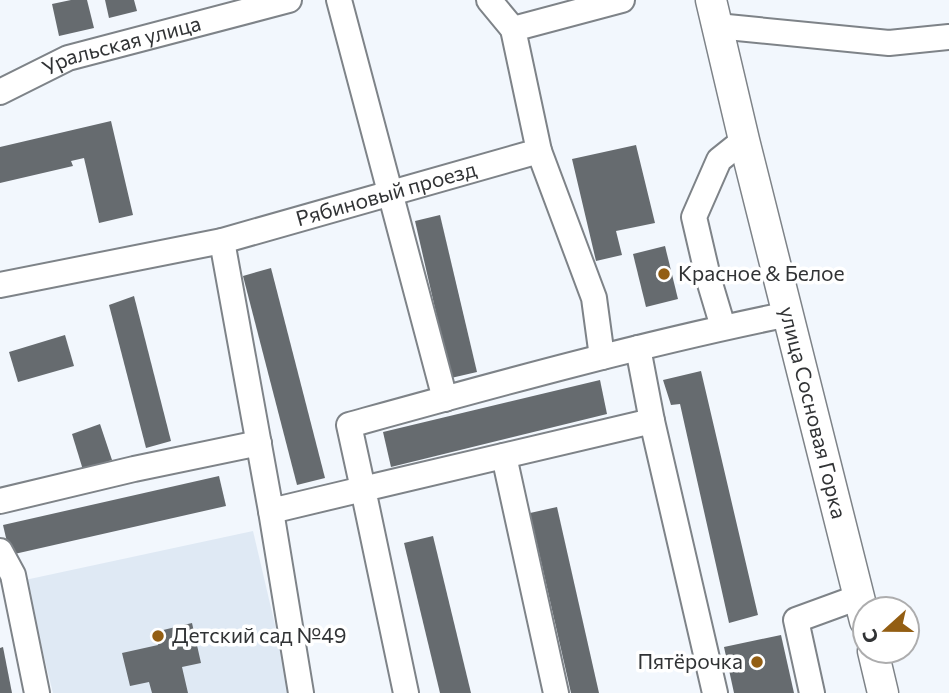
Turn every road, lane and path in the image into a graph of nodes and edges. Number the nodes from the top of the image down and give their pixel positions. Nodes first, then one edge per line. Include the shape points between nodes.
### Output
1 (289, 0) edge
2 (339, 0) edge
3 (489, 0) edge
4 (619, 0) edge
5 (714, 13) edge
6 (513, 29) junction
7 (949, 37) edge
8 (0, 92) edge
9 (744, 140) junction
10 (539, 151) junction
11 (390, 195) junction
12 (222, 241) junction
13 (0, 285) edge
14 (789, 314) junction
15 (723, 327) junction
16 (638, 348) junction
17 (602, 357) junction
18 (445, 399) junction
19 (652, 421) junction
20 (259, 443) junction
21 (504, 456) junction
22 (363, 489) junction
23 (0, 501) edge
24 (271, 511) junction
25 (0, 551) edge
26 (859, 595) edge
27 (851, 611) edge
28 (876, 665) edge
29 (37, 693) edge
30 (302, 693) edge
31 (406, 693) edge
32 (556, 693) edge
33 (715, 693) edge
34 (811, 693) edge
35 (883, 693) edge

1 - 8 street, Уральская улица via 68,58
2 - 11 street
3 - 6 street
4 - 6 street
5 - 7 street via 889,43
5 - 9 main road, улица Сосновая Горка
6 - 10 street
9 - 14 main road, улица Сосновая Горка
9 - 15 street via 719,160 694,217
10 - 11 street, Рябиновый проезд
10 - 17 street via 594,298
11 - 12 street, Рябиновый проезд
11 - 18 street
12 - 13 street, Рябиновый проезд
12 - 20 street
14 - 15 street
14 - 26 main road, улица Сосновая Горка
15 - 16 street
16 - 17 street
16 - 19 street
17 - 18 street
18 - 22 street via 349,425
19 - 21 street
19 - 33 street
20 - 23 street
20 - 24 street
21 - 22 street
21 - 32 street
22 - 24 street
22 - 31 street
24 - 30 street
25 - 29 street via 13,575
27 - 34 street via 796,620
28 - 35 main road

